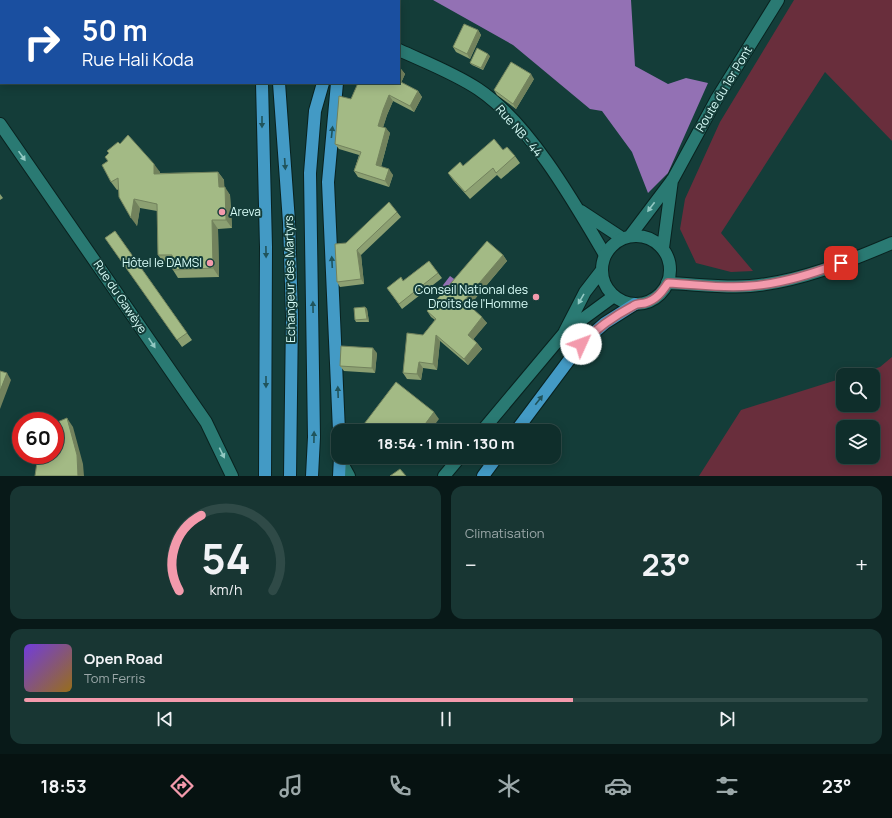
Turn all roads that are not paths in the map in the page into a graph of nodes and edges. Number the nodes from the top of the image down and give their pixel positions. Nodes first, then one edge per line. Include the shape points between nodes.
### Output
1 (778, 0) edge
2 (400, 50) edge
3 (262, 84) edge
4 (279, 84) edge
5 (323, 84) edge
6 (338, 84) edge
7 (0, 124) edge
8 (672, 179) junction
9 (578, 209) junction
10 (626, 237) junction
11 (892, 243) edge
12 (663, 248) junction
13 (605, 255) junction
14 (602, 270) junction
15 (668, 283) junction
16 (614, 296) junction
17 (635, 304) junction
18 (565, 332) junction
19 (339, 424) edge
20 (488, 424) edge
21 (521, 424) edge
22 (340, 464) edge
23 (343, 464) edge
24 (454, 464) edge
25 (492, 464) edge
26 (484, 474) edge
27 (232, 476) edge
28 (265, 476) edge
29 (290, 476) edge
30 (312, 476) edge
31 (339, 476) edge
32 (349, 476) edge
33 (444, 476) edge

1 - 8 street, Route du 1er Pont via 716,100
2 - 9 street, Rue NB - 44 via 460,79 495,103 525,134
3 -> 28 main road via 266,255
4 -> 29 main road, Echangeur des Martyrs via 289,222 292,316
30 -> 5 main road, Echangeur des Martyrs via 314,437 310,173 314,119
19 -> 6 main road via 328,182
7 -> 27 street, Rue du Gawèye via 206,422
8 -> 10 street, Route du 1er Pont
8 - 12 street, Route du 1er Pont
9 - 10 street, Rue NB - 44
9 - 13 street, Rue NB - 44
10 - 12 street via 648,238
10 - 13 street via 614,243
11 - 15 street via 818,272 771,283 742,286
12 - 15 street via 670,265
13 - 14 street
14 - 16 street via 607,289
14 -> 18 street via 585,292
15 - 17 street via 654,299
16 - 17 street via 624,302
16 - 18 street
21 -> 17 main road via 581,344 605,323
18 - 20 street
22 - 31 main road
23 - 32 street
24 - 33 street
25 - 26 main road

